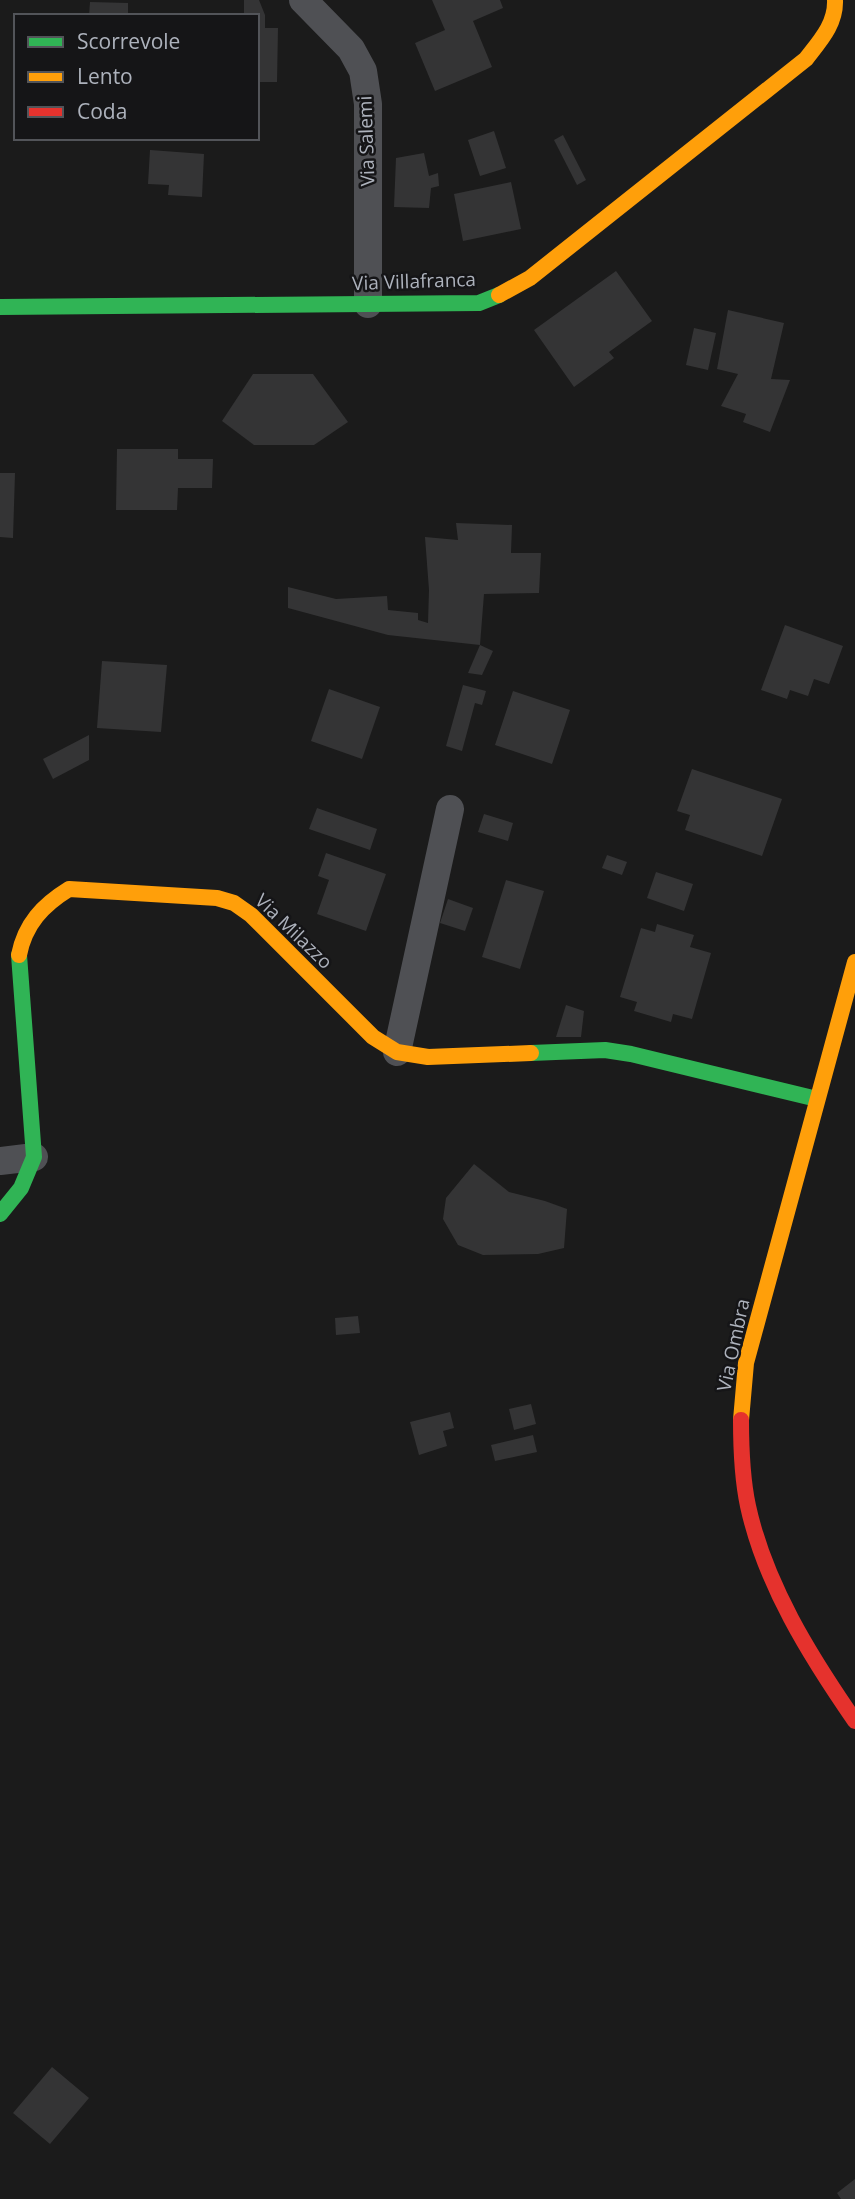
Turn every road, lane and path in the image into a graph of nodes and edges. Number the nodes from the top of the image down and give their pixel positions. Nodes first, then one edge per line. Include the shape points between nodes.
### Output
1 (303, 0) edge
2 (835, 0) edge
3 (368, 304) junction
4 (0, 307) edge
5 (450, 809) dead end
6 (855, 962) edge
7 (397, 1052) junction
8 (817, 1099) junction
9 (34, 1157) junction
10 (0, 1161) edge
11 (0, 1214) edge
12 (855, 1721) edge

1 - 3 street, Via Salemi via 351,49 363,71 368,104
2 - 3 street, Via Villafranca via 837,8 828,31 806,60 530,278 479,303
3 - 4 street, Via Villafranca
5 - 7 street
6 - 8 street, Via Ombra
7 - 8 street, Via Milazzo via 428,1056 605,1050
7 - 9 street, Via Milazzo via 373,1037 251,915 233,903 217,898 69,889 35,914 19,953
8 - 12 street, Via Ombra via 746,1363 740,1419 750,1514 764,1556 789,1614
9 - 10 street
9 - 11 street, Via Milazzo via 23,1187

